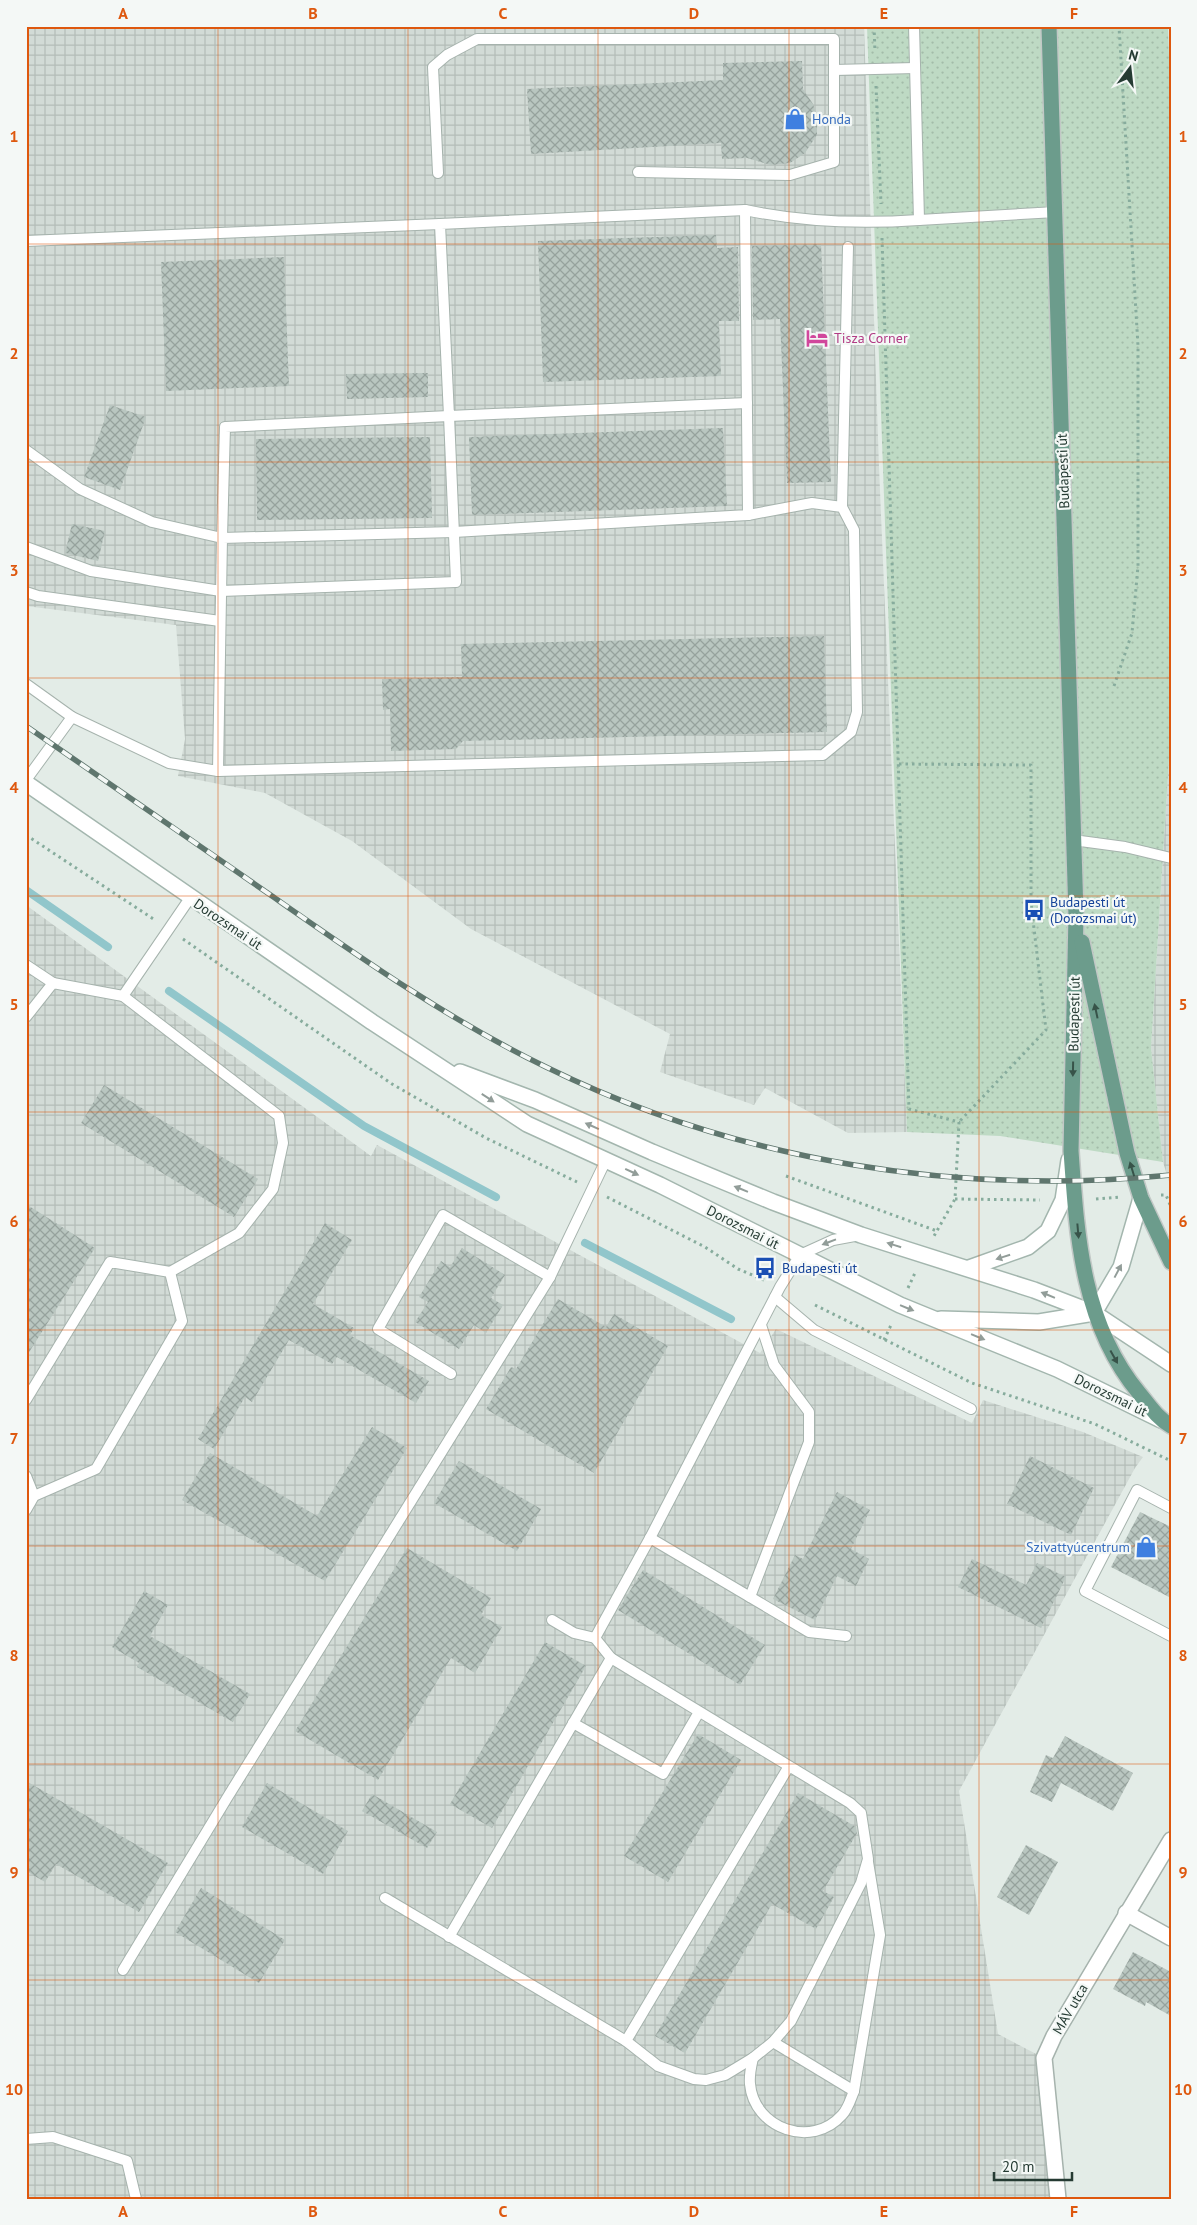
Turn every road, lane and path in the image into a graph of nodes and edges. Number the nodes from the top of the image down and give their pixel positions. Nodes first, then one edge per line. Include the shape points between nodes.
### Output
1 (874, 26) edge
2 (914, 26) edge
3 (1049, 26) edge
4 (1119, 26) edge
5 (915, 68) junction
6 (834, 70) junction
7 (875, 70) junction
8 (638, 172) dead end
9 (438, 173) dead end
10 (744, 210) junction
11 (1056, 212) junction
12 (919, 220) junction
13 (882, 223) junction
14 (440, 224) junction
15 (26, 241) edge
16 (848, 247) dead end
17 (746, 403) junction
18 (449, 416) junction
19 (26, 450) edge
20 (842, 507) junction
21 (748, 515) junction
22 (454, 532) junction
23 (222, 538) junction
24 (26, 547) edge
25 (220, 591) junction
26 (26, 592) edge
27 (220, 621) junction
28 (26, 684) edge
29 (1114, 686) dead end
30 (72, 717) junction
31 (899, 764) junction
32 (218, 771) junction
33 (26, 781) edge
34 (26, 835) edge
35 (1073, 840) junction
36 (1171, 858) edge
37 (190, 898) junction
38 (1076, 915) junction
39 (168, 929) junction
40 (26, 965) edge
41 (53, 983) junction
42 (123, 996) junction
43 (26, 1017) edge
44 (432, 1062) junction
45 (959, 1122) junction
46 (1071, 1151) junction
47 (606, 1160) junction
48 (786, 1176) dead end
49 (592, 1189) junction
50 (1166, 1195) dead end
51 (1141, 1198) junction
52 (1171, 1207) edge
53 (861, 1235) junction
54 (800, 1255) junction
55 (1171, 1262) edge
56 (970, 1268) junction
57 (170, 1272) junction
58 (550, 1277) junction
59 (780, 1286) junction
60 (775, 1297) junction
61 (812, 1303) dead end
62 (1094, 1313) junction
63 (932, 1318) junction
64 (761, 1325) junction
65 (1171, 1364) edge
66 (451, 1374) dead end
67 (26, 1400) edge
68 (970, 1409) dead end
69 (1166, 1423) edge
70 (1171, 1461) edge
71 (26, 1476) edge
72 (34, 1496) junction
73 (1171, 1508) edge
74 (26, 1510) edge
75 (650, 1538) junction
76 (750, 1596) junction
77 (552, 1620) dead end
78 (846, 1636) dead end
79 (1171, 1636) edge
80 (595, 1638) junction
81 (611, 1658) junction
82 (699, 1712) junction
83 (573, 1723) junction
84 (789, 1766) junction
85 (1171, 1840) edge
86 (868, 1859) junction
87 (385, 1898) dead end
88 (1126, 1913) junction
89 (449, 1936) junction
90 (1171, 1938) edge
91 (123, 1970) dead end
92 (626, 2041) junction
93 (773, 2042) junction
94 (752, 2058) junction
95 (854, 2091) junction
96 (26, 2139) edge
97 (136, 2199) edge
98 (1058, 2199) edge

1 - 7 path
2 - 5 lane
3 - 11 main road, Budapesti út
4 - 29 path via 1138,346 1138,566 1132,633
5 - 7 lane
5 - 12 lane
6 - 7 lane
6 - 8 lane via 834,162 790,175
6 - 9 lane via 834,39 477,40 433,67
7 - 13 path
10 - 13 lane via 784,218
10 - 14 lane
10 - 17 lane
11 - 12 lane
11 - 35 main road, Budapesti út
12 - 13 lane
13 - 31 path
14 - 15 lane
14 - 18 lane
16 - 20 lane
17 - 18 lane
17 - 21 lane
18 - 22 lane
18 - 23 lane via 225,427
19 - 23 lane via 80,489 152,522
20 - 21 lane via 812,503
20 - 32 lane via 854,530 858,712 851,732 823,755
21 - 22 lane
22 - 23 lane
22 - 25 lane via 456,582
23 - 25 lane
24 - 25 lane via 92,571
25 - 27 lane
26 - 27 lane
27 - 32 lane
28 - 30 lane
30 - 32 lane via 169,763
30 - 33 lane
31 - 45 path via 909,1110
31 - 45 path via 1031,766 1031,903 1046,1030
33 - 37 main road, Dorozsmai út
34 - 39 path
35 - 36 lane via 1125,847
35 - 38 main road, Budapesti út
37 - 39 lane
37 - 44 main road, Dorozsmai út
38 -> 46 main road, Budapesti út
51 -> 38 main road, Budapesti út via 1127,1153
39 - 42 lane
39 - 49 path via 392,1084 486,1138
40 - 41 lane
41 - 42 lane
41 - 43 lane
42 - 57 lane via 279,1116 283,1143 273,1189 239,1233
44 -> 47 main road, Dorozsmai út via 527,1124
53 -> 44 main road, Dorozsmai út via 669,1159 535,1100
45 - 48 path via 955,1199 936,1231
46 -> 56 main road via 1063,1200 1048,1231 1028,1247
46 -> 62 main road, Budapesti út via 1080,1248
47 - 49 lane
47 -> 54 main road, Dorozsmai út
49 - 58 lane
49 - 59 path via 705,1247 738,1269
50 - 52 path
51 - 55 main road, Budapesti út
62 -> 51 main road via 1121,1267
53 -> 54 lane via 833,1240
56 -> 53 main road, Dorozsmai út
54 - 59 lane
54 -> 63 main road, Dorozsmai út
62 -> 56 main road, Dorozsmai út
57 - 67 lane via 110,1262
57 - 72 lane via 182,1321 96,1469
58 - 66 lane via 443,1215 378,1329
58 - 91 lane via 226,1798
59 - 60 lane
60 - 64 lane
60 - 68 lane via 814,1330
61 - 70 path via 972,1383 1095,1424
62 - 63 main road via 1039,1322
62 - 65 main road, Dorozsmai út
62 -> 69 main road, Budapesti út via 1125,1376
63 -> 69 main road, Dorozsmai út via 1057,1369
64 - 75 lane
64 - 76 lane via 774,1365 809,1412 809,1442
71 - 72 lane
72 - 74 lane
73 - 79 lane via 1138,1490 1085,1591
75 - 76 lane
75 - 80 lane
76 - 78 lane via 809,1632
77 - 80 lane via 574,1633
80 - 81 lane
81 - 82 lane
81 - 83 lane
82 - 83 lane via 663,1774
82 - 84 lane
83 - 89 lane
84 - 86 lane via 860,1812
84 - 92 lane
85 - 88 main road, MÁV utca
86 - 93 lane via 861,1883 795,2013
86 - 95 lane via 880,1935
87 - 89 lane
88 - 90 main road
88 - 98 main road, MÁV utca via 1044,2058
89 - 92 lane
92 - 94 lane via 658,2066 706,2080 725,2075
93 - 94 lane
93 - 95 lane
94 - 95 lane via 750,2086 757,2104 766,2117 798,2133 814,2133 832,2125 844,2113
96 - 97 lane via 53,2137 127,2161

